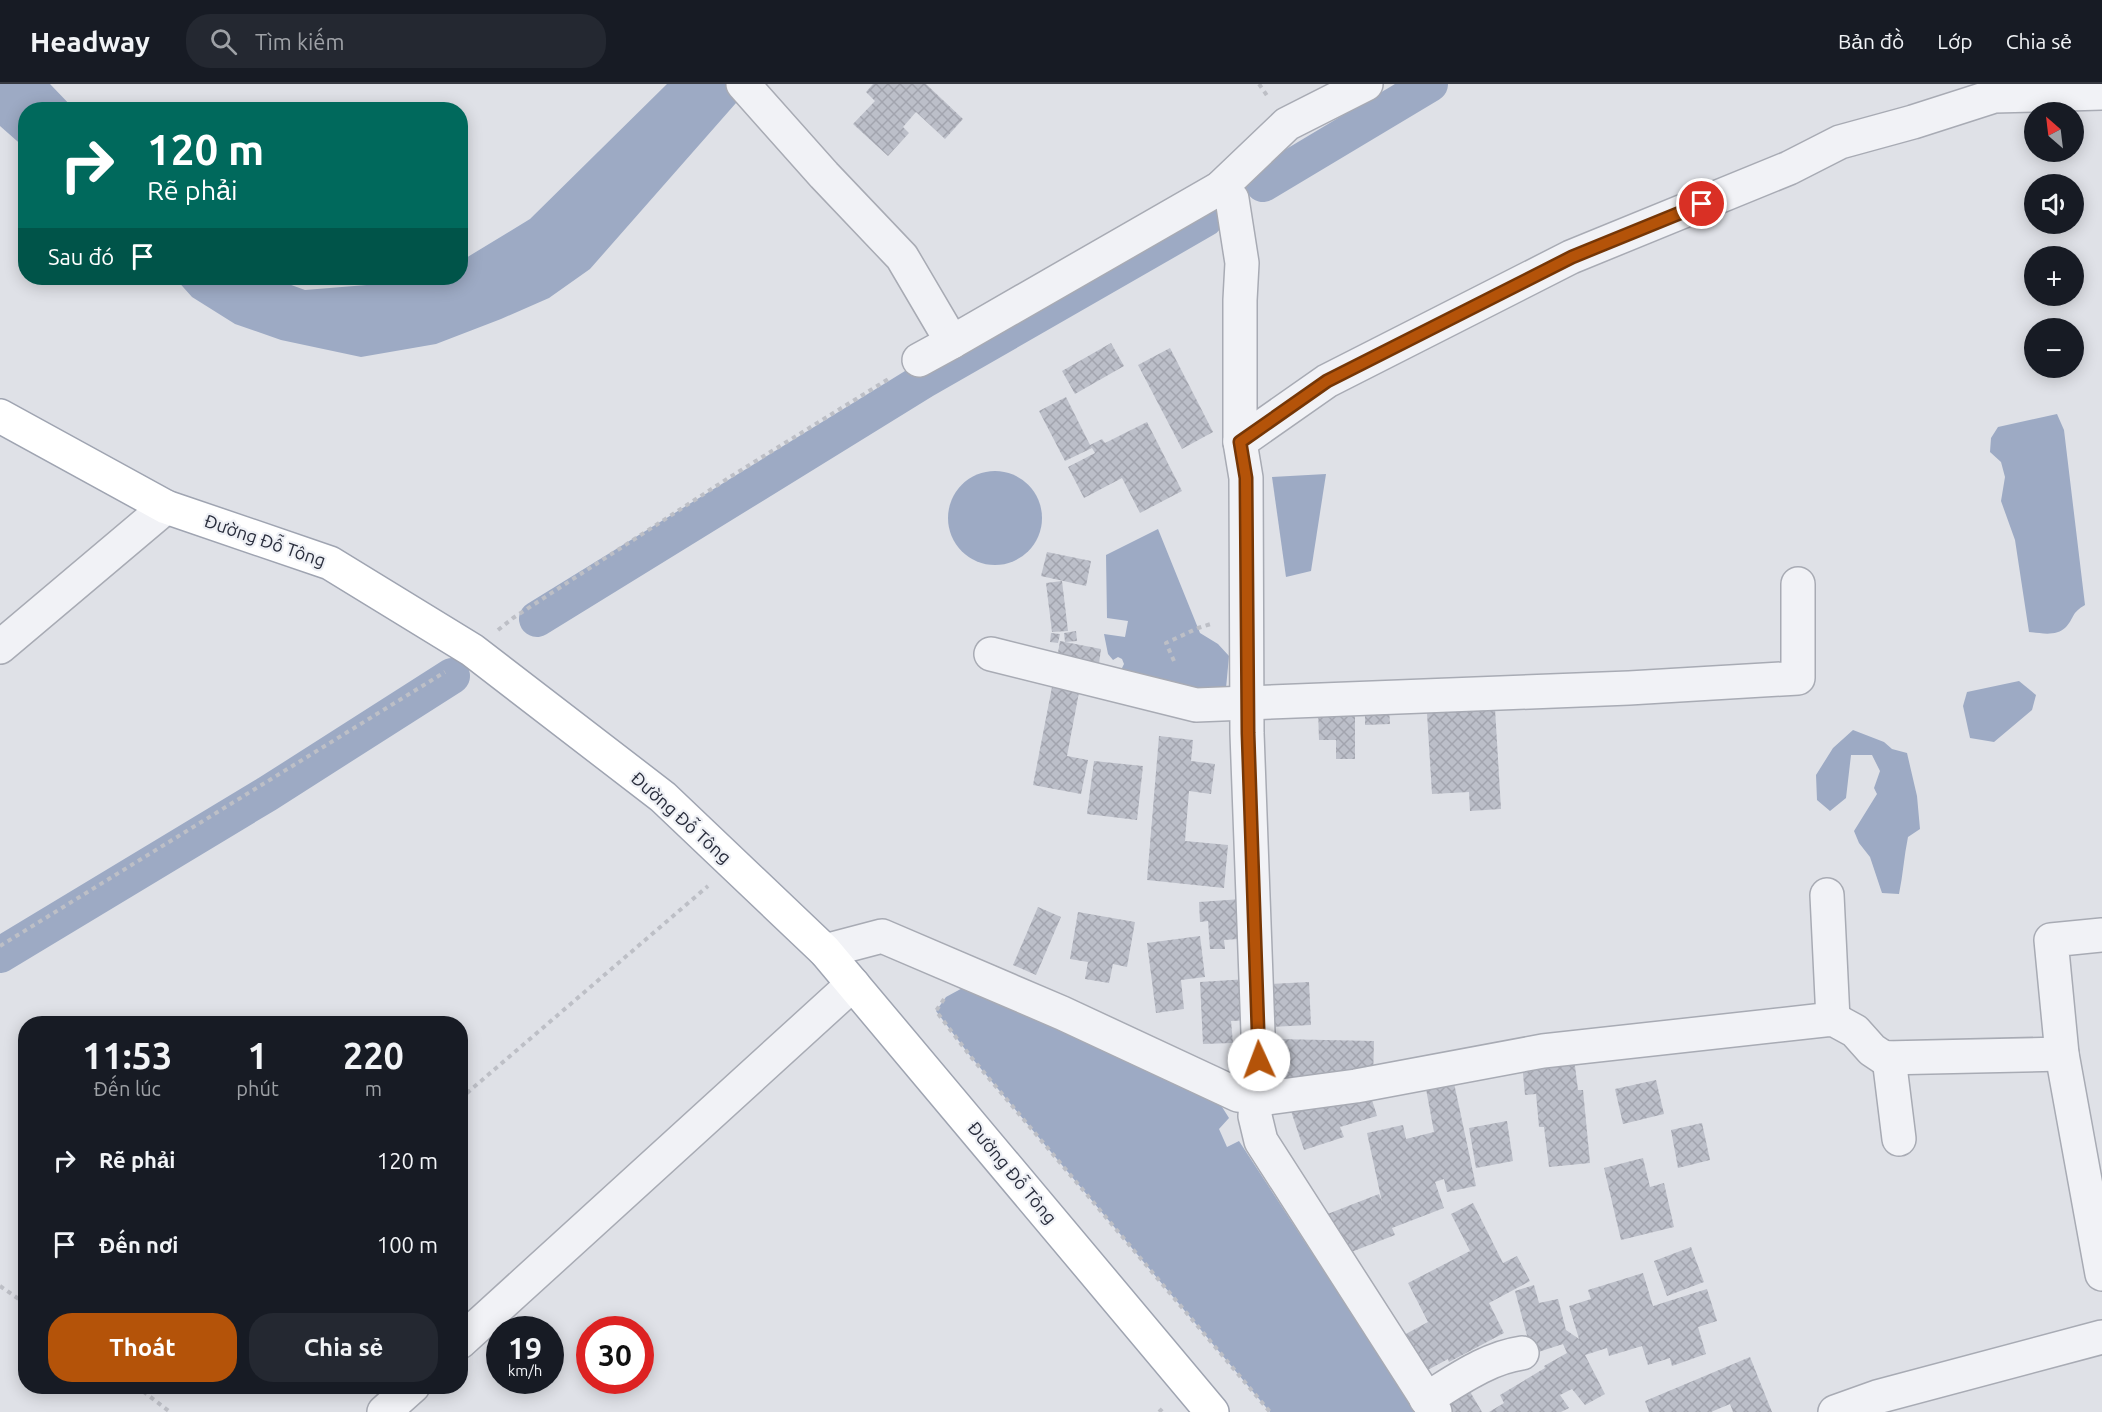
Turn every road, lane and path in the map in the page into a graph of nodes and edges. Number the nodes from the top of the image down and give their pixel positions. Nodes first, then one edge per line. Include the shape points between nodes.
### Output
1 (1366, 84) edge
2 (753, 89) edge
3 (2081, 90) edge
4 (1220, 188) junction
5 (952, 342) junction
6 (919, 360) dead end
7 (0, 416) edge
8 (1240, 442) junction
9 (166, 507) junction
10 (1798, 584) dead end
11 (1198, 628) dead end
12 (0, 647) edge
13 (991, 654) dead end
14 (1174, 661) dead end
15 (1247, 704) junction
16 (733, 864) junction
17 (1827, 895) dead end
18 (2102, 935) edge
19 (825, 951) junction
20 (853, 984) junction
21 (946, 997) dead end
22 (1833, 1019) junction
23 (2062, 1054) junction
24 (1889, 1058) junction
25 (468, 1092) edge
26 (1256, 1096) junction
27 (2088, 1116) edge
28 (1899, 1139) dead end
29 (2102, 1274) edge
30 (0, 1286) edge
31 (18, 1298) edge
32 (468, 1335) edge
33 (2102, 1337) edge
34 (1522, 1353) dead end
35 (146, 1394) edge
36 (403, 1394) edge
37 (1430, 1405) edge
38 (170, 1412) edge
39 (384, 1412) edge
40 (1212, 1412) edge
41 (1270, 1412) edge
42 (1835, 1412) edge

1 - 4 street via 1287,124
2 - 5 street via 824,176 902,257
3 - 8 street via 1994,96 1840,142 1789,168 1572,257 1327,381
4 - 5 street
4 - 8 street via 1232,199 1242,263
5 - 6 street
7 - 9 main road, Đường Đỗ Tông
8 - 15 street via 1246,478
9 - 12 street
9 - 16 main road, Đường Đỗ Tông via 330,563 472,650 663,797
10 - 15 street via 1798,678
11 - 14 path via 1166,643
13 - 15 street via 1176,702
15 - 26 street via 1259,1060
16 - 19 main road, Đường Đỗ Tông
16 - 25 path
17 - 22 street
18 - 23 street via 2051,940
19 - 20 main road, Đường Đỗ Tông
19 - 26 street via 882,936 1062,1013 1238,1095
20 - 32 street
20 - 40 main road, Đường Đỗ Tông
21 - 41 path via 936,1011 971,1057
22 - 24 street via 1855,1032 1872,1050
22 - 26 street via 1543,1051 1356,1086 1267,1098
23 - 24 street
23 - 27 street
24 - 28 street
26 - 37 street via 1255,1116 1261,1141
27 - 29 street
30 - 31 path
33 - 42 street via 1877,1397
34 - 37 street via 1484,1365
35 - 38 path
36 - 39 street

